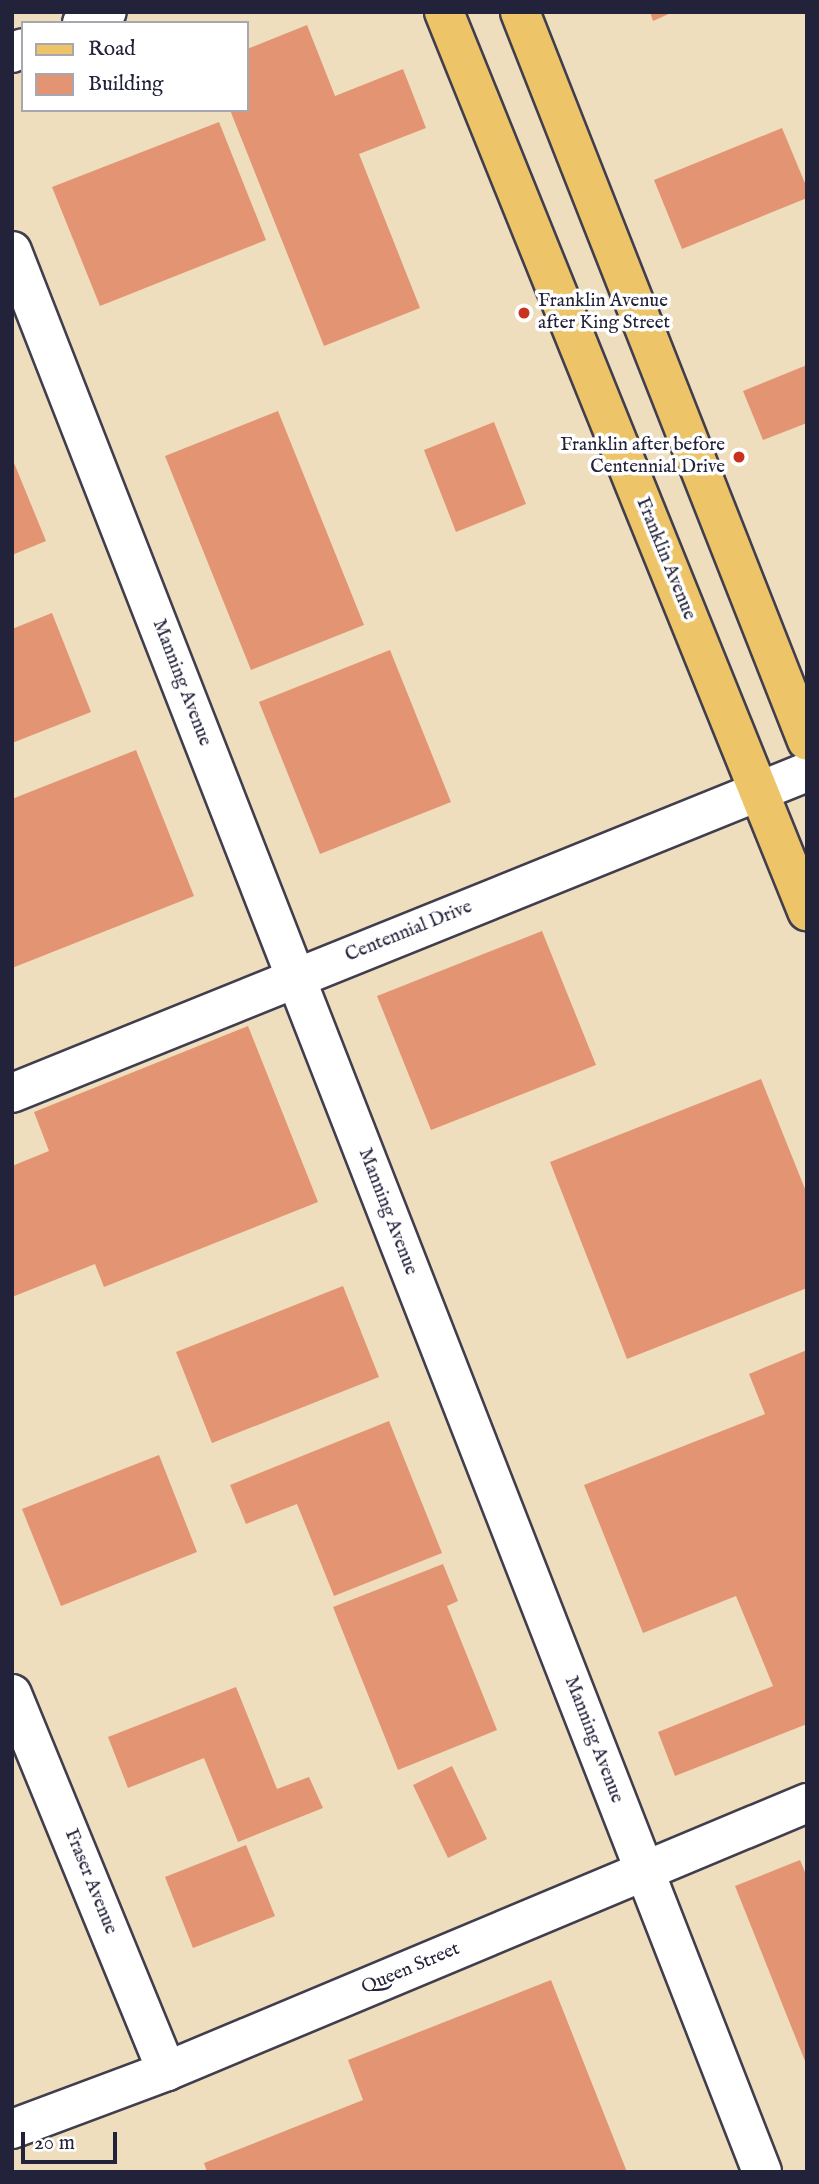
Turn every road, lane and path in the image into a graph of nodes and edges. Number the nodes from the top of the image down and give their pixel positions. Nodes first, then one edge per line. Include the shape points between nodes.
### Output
1 (107, 12) edge
2 (444, 12) edge
3 (520, 12) edge
4 (87, 21) edge
5 (12, 251) edge
6 (807, 741) edge
7 (807, 772) edge
8 (759, 789) junction
9 (807, 911) edge
10 (296, 978) junction
11 (12, 1093) edge
12 (12, 1694) edge
13 (807, 1803) edge
14 (644, 1872) junction
15 (167, 2071) junction
16 (12, 2129) edge
17 (762, 2172) edge

1 - 4 street
2 - 8 main road, Franklin Avenue
3 - 6 main road
5 - 10 street, Manning Avenue
7 - 8 street, Centennial Drive
8 - 9 main road, Franklin Avenue
8 - 10 street, Centennial Drive
10 - 11 street, Centennial Drive
10 - 14 street, Manning Avenue
12 - 15 street, Fraser Avenue
13 - 14 street, Queen Street
14 - 15 street, Queen Street
14 - 17 street, Manning Avenue
15 - 16 street, Queen Street

